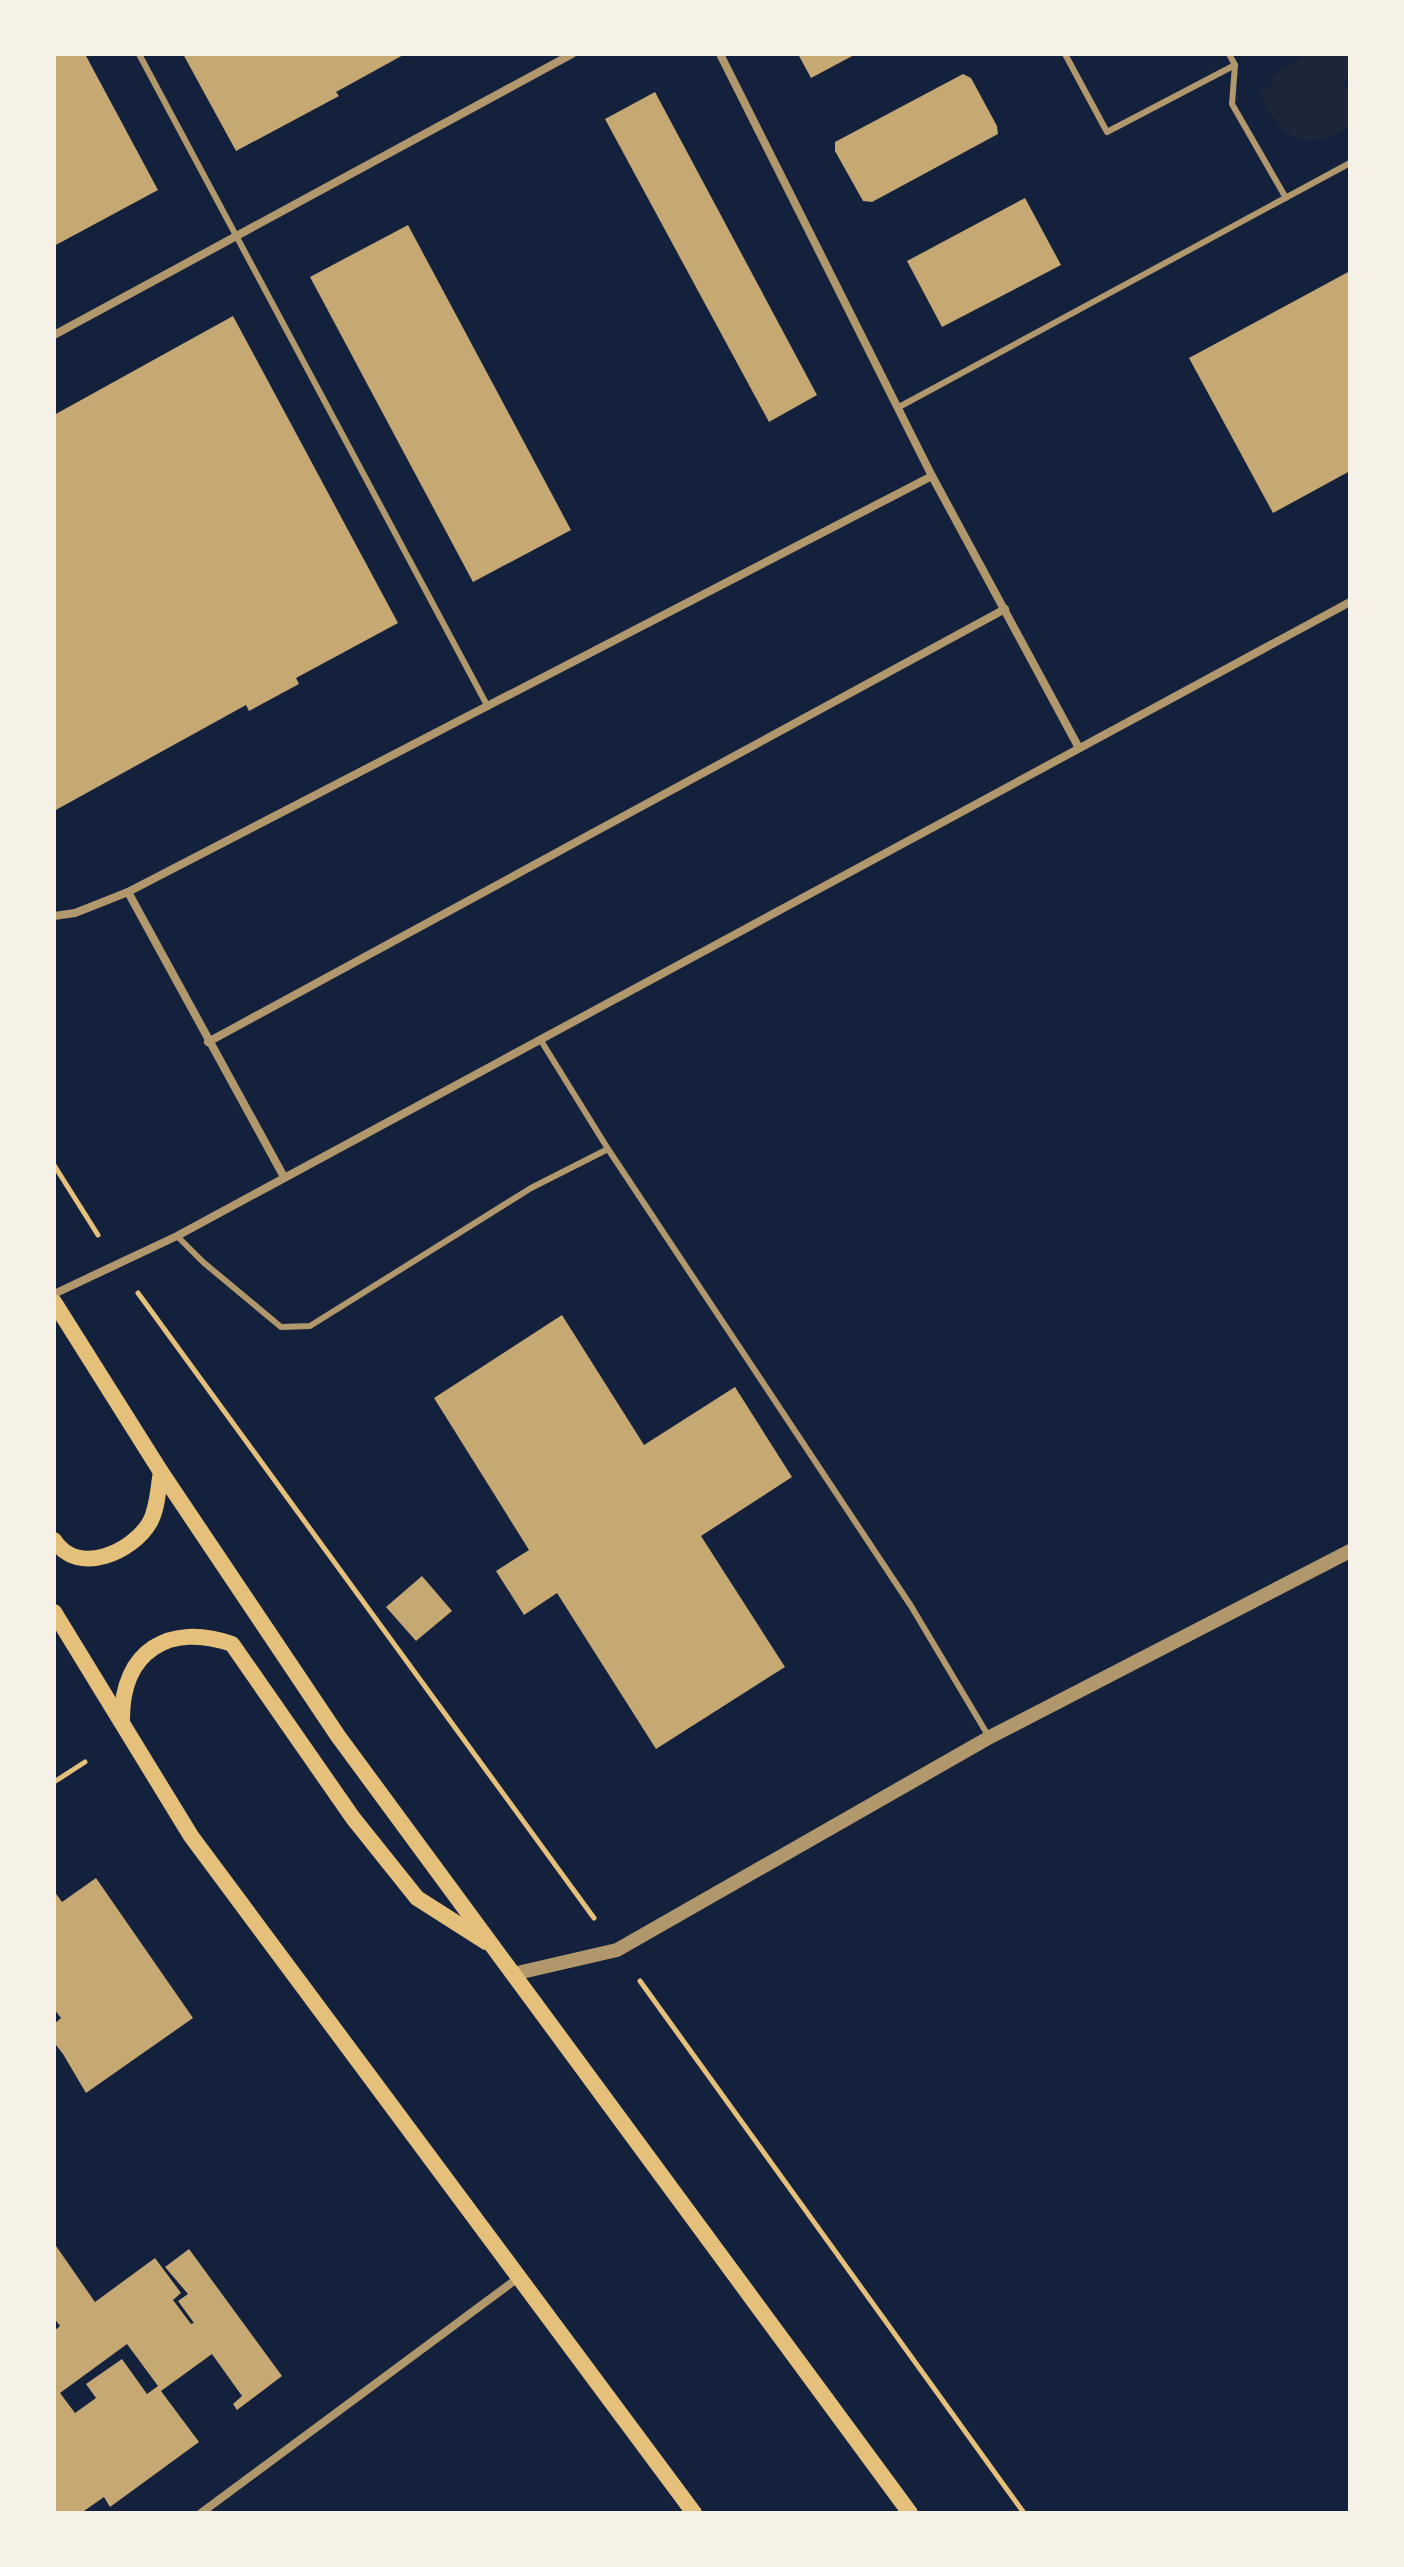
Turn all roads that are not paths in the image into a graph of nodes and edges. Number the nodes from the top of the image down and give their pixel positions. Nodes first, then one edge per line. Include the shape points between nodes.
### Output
1 (139, 54) edge
2 (572, 54) edge
3 (720, 54) edge
4 (1065, 54) edge
5 (1229, 54) edge
6 (1235, 65) junction
7 (1350, 163) edge
8 (1286, 198) junction
9 (236, 236) junction
10 (54, 335) edge
11 (899, 407) junction
12 (932, 476) junction
13 (1350, 602) edge
14 (1005, 609) junction
15 (488, 707) junction
16 (1079, 748) junction
17 (128, 892) junction
18 (54, 916) edge
19 (540, 1039) junction
20 (208, 1042) junction
21 (608, 1149) junction
22 (284, 1177) junction
23 (177, 1236) junction
24 (54, 1294) edge
25 (54, 1302) edge
26 (161, 1472) junction
27 (54, 1540) edge
28 (1350, 1551) edge
29 (54, 1612) edge
30 (122, 1721) junction
31 (990, 1737) junction
32 (494, 1947) junction
33 (513, 1974) junction
34 (518, 2278) junction
35 (201, 2513) edge
36 (694, 2513) edge
37 (910, 2513) edge

1 - 9 lane
2 - 9 street
3 - 11 street
4 - 6 lane via 1107,132
5 - 6 lane
6 - 8 lane via 1232,104
7 - 8 lane
8 - 11 lane
9 - 10 street
9 - 15 lane
11 - 12 street
12 - 14 street
12 - 15 street
13 - 16 street
14 - 16 street
14 - 20 street
15 - 17 street
16 - 19 street
17 - 18 street
17 - 20 street
19 - 21 lane
19 - 22 street
20 - 22 street
21 - 23 lane via 531,1188 310,1326 281,1327
21 - 31 lane via 911,1606
22 - 23 street
23 - 24 street
25 - 26 main road
26 - 27 main road via 152,1518 124,1549 91,1558
26 - 32 main road via 338,1736
28 - 31 street
29 - 30 main road
30 - 32 main road via 122,1697 145,1654 166,1640 188,1635 232,1644 353,1818 417,1898
30 - 34 main road via 191,1836
31 - 33 street via 617,1950
32 - 33 main road
33 - 37 main road
34 - 35 street
34 - 36 main road

